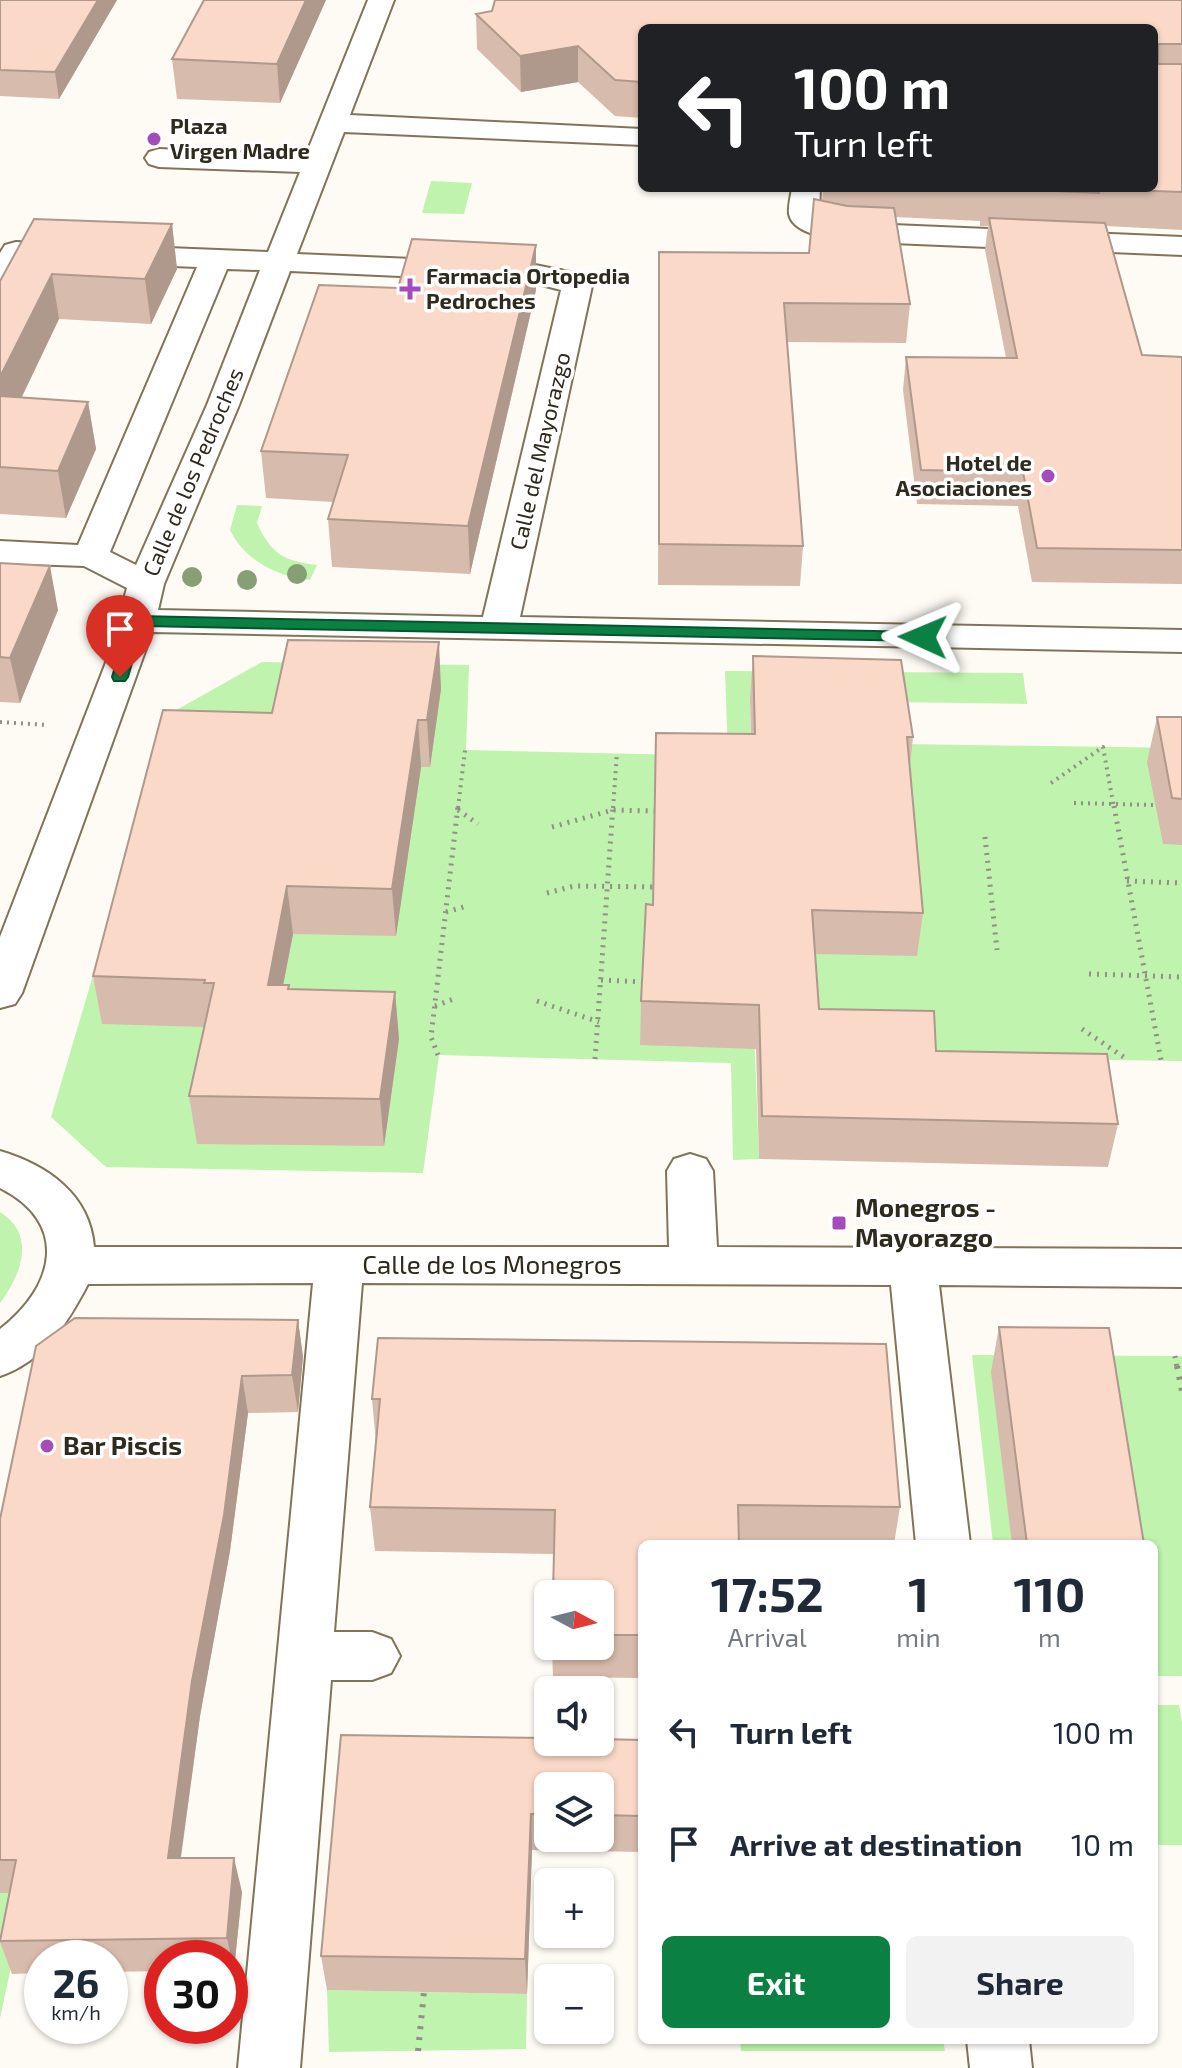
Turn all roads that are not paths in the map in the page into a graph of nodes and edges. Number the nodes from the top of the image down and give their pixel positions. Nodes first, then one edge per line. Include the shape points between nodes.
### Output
1 (381, 0) edge
2 (332, 123) junction
3 (568, 134) junction
4 (638, 137) edge
5 (159, 158) dead end
6 (638, 158) edge
7 (316, 164) junction
8 (806, 192) edge
9 (1182, 246) edge
10 (216, 259) junction
11 (279, 261) junction
12 (0, 279) edge
13 (0, 552) edge
14 (91, 556) junction
15 (146, 584) junction
16 (137, 621) junction
17 (499, 628) junction
18 (1182, 641) edge
19 (0, 993) edge
20 (0, 1168) edge
21 (690, 1171) dead end
22 (339, 1264) junction
23 (71, 1266) junction
24 (694, 1266) junction
25 (913, 1266) junction
26 (1182, 1268) edge
27 (0, 1356) edge
28 (943, 1540) edge
29 (304, 1656) junction
30 (372, 1656) dead end
31 (998, 2044) edge
32 (269, 2068) edge
33 (1001, 2068) edge

1 - 2 street, Calle de los Pedroches
2 - 3 street
2 - 7 street, Calle de los Pedroches
3 - 4 street
3 - 6 street via 598,156
5 - 7 street
7 - 11 street, Calle de los Pedroches
8 - 9 street via 804,216 821,227 845,232
10 - 11 street, Calle del Mayorazgo
10 - 12 street, Calle del Mayorazgo via 16,251
10 - 14 street
11 - 15 street, Calle de los Pedroches
11 - 17 street, Calle del Mayorazgo via 569,276 577,286
13 - 14 street
14 - 15 street
15 - 16 street, Calle de los Pedroches
16 - 17 street
16 - 19 street, Calle de los Pedroches
17 - 18 street via 606,645 1126,653
20 - 23 street via 28,1180 64,1216
21 - 24 street
22 - 23 street, Calle de los Monegros
22 - 24 street, Calle de los Monegros
22 - 29 street
23 - 27 street via 50,1314
24 - 25 street, Calle de los Monegros
25 - 26 street, Calle de los Monegros
25 - 28 street
29 - 30 street
29 - 32 street
31 - 33 street

